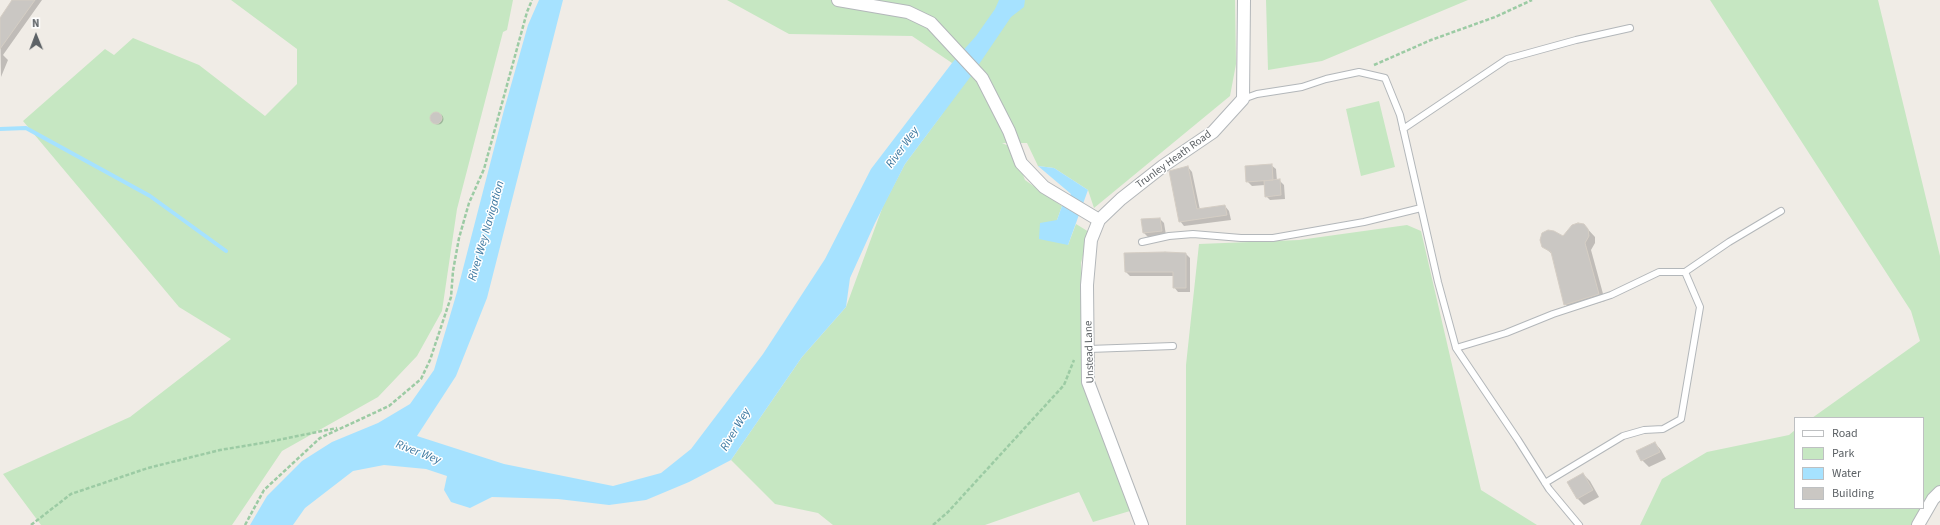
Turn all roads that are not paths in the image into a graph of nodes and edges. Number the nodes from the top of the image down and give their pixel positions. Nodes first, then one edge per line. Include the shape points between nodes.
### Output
1 (838, 0) edge
2 (1244, 0) edge
3 (1630, 28) dead end
4 (1243, 99) junction
5 (1403, 129) junction
6 (1421, 208) junction
7 (1781, 211) dead end
8 (1099, 220) junction
9 (1142, 242) dead end
10 (1685, 272) junction
11 (1173, 346) dead end
12 (1456, 348) junction
13 (1089, 349) junction
14 (1545, 484) junction
15 (1940, 492) edge
16 (1142, 525) edge
17 (1579, 525) edge
18 (1918, 525) edge

1 - 8 street via 908,12 930,23 982,78 1009,131 1021,163 1044,187
2 - 4 street
3 - 5 lane via 1507,60
4 - 5 lane via 1359,72 1385,78
4 - 8 street, Trunley Heath Road via 1213,132 1163,166
5 - 6 lane
6 - 9 lane via 1364,222 1273,238 1193,234
6 - 12 lane
7 - 10 lane
8 - 13 street, Unstead Lane via 1091,240 1087,285
10 - 12 lane via 1659,272 1611,294 1506,333
10 - 14 lane via 1700,307 1681,419 1663,429 1644,430 1623,436
11 - 13 lane
12 - 14 lane
13 - 16 street, Unstead Lane via 1088,382
14 - 17 lane
15 - 18 street

